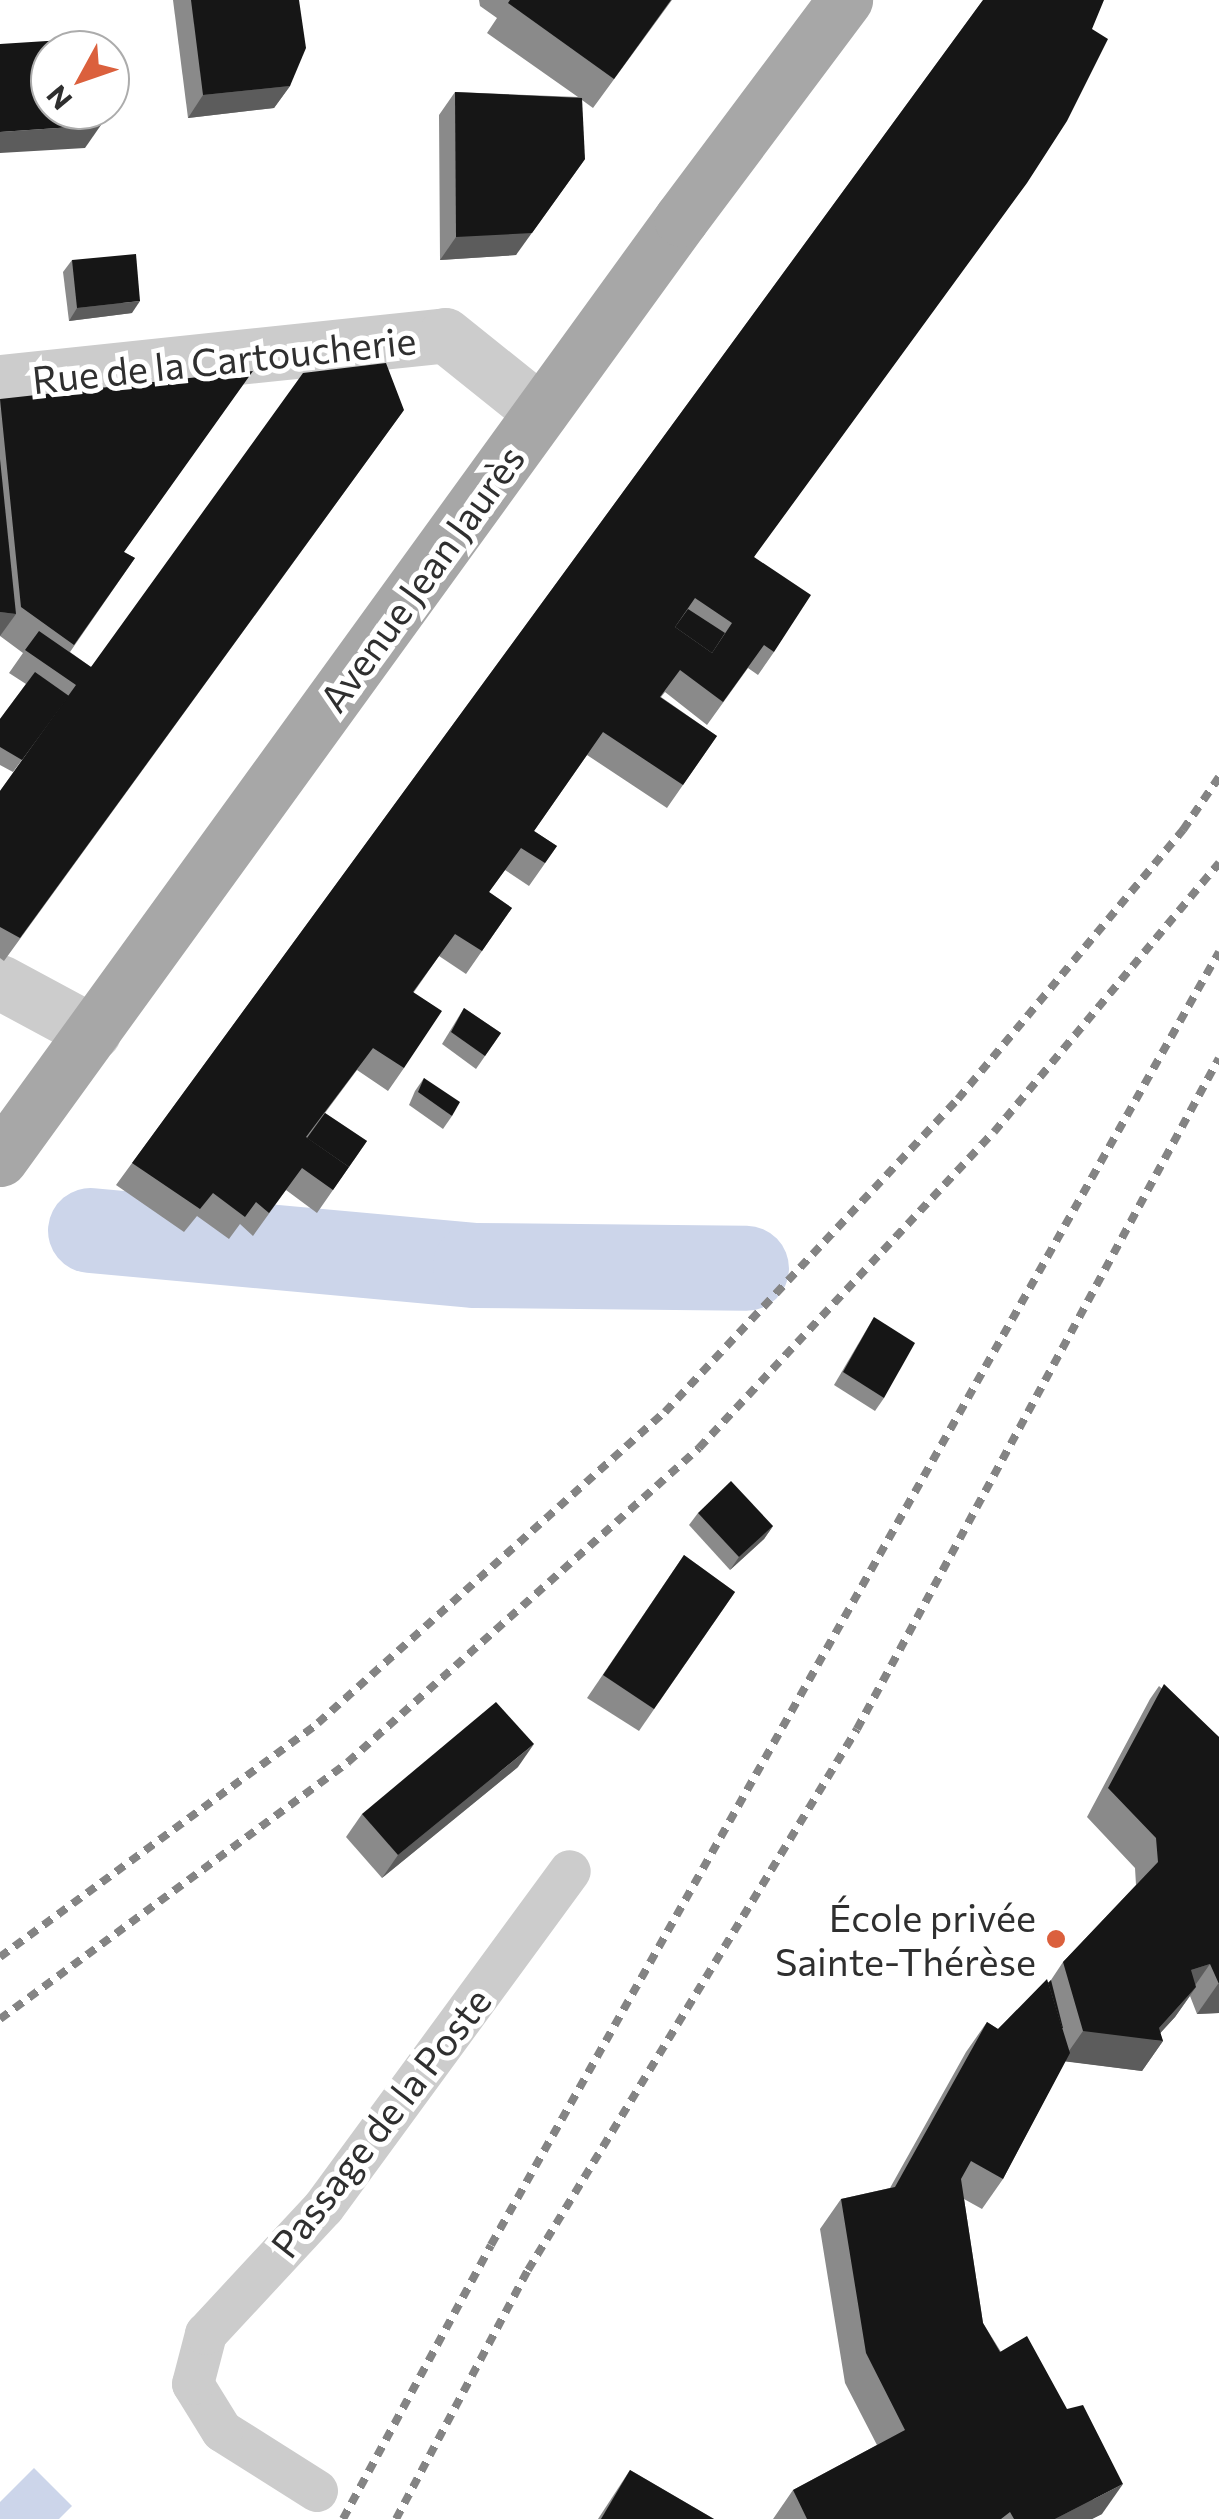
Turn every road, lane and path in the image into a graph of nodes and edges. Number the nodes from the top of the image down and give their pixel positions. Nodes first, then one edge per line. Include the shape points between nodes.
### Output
1 (845, 0) edge
2 (0, 382) edge
3 (541, 412) junction
4 (0, 982) edge
5 (93, 1032) junction
6 (0, 1160) edge
7 (570, 1871) dead end
8 (317, 2492) dead end

1 - 3 main road, Avenue Jean Jaurès
2 - 3 street, Rue de la Cartoucherie via 445,335
3 - 5 main road, Avenue Jean Jaurès
4 - 5 street
5 - 6 main road, Avenue Jean Jaurès
7 - 8 lane, Passage de la Poste via 324,2207 206,2334 193,2384 222,2431

